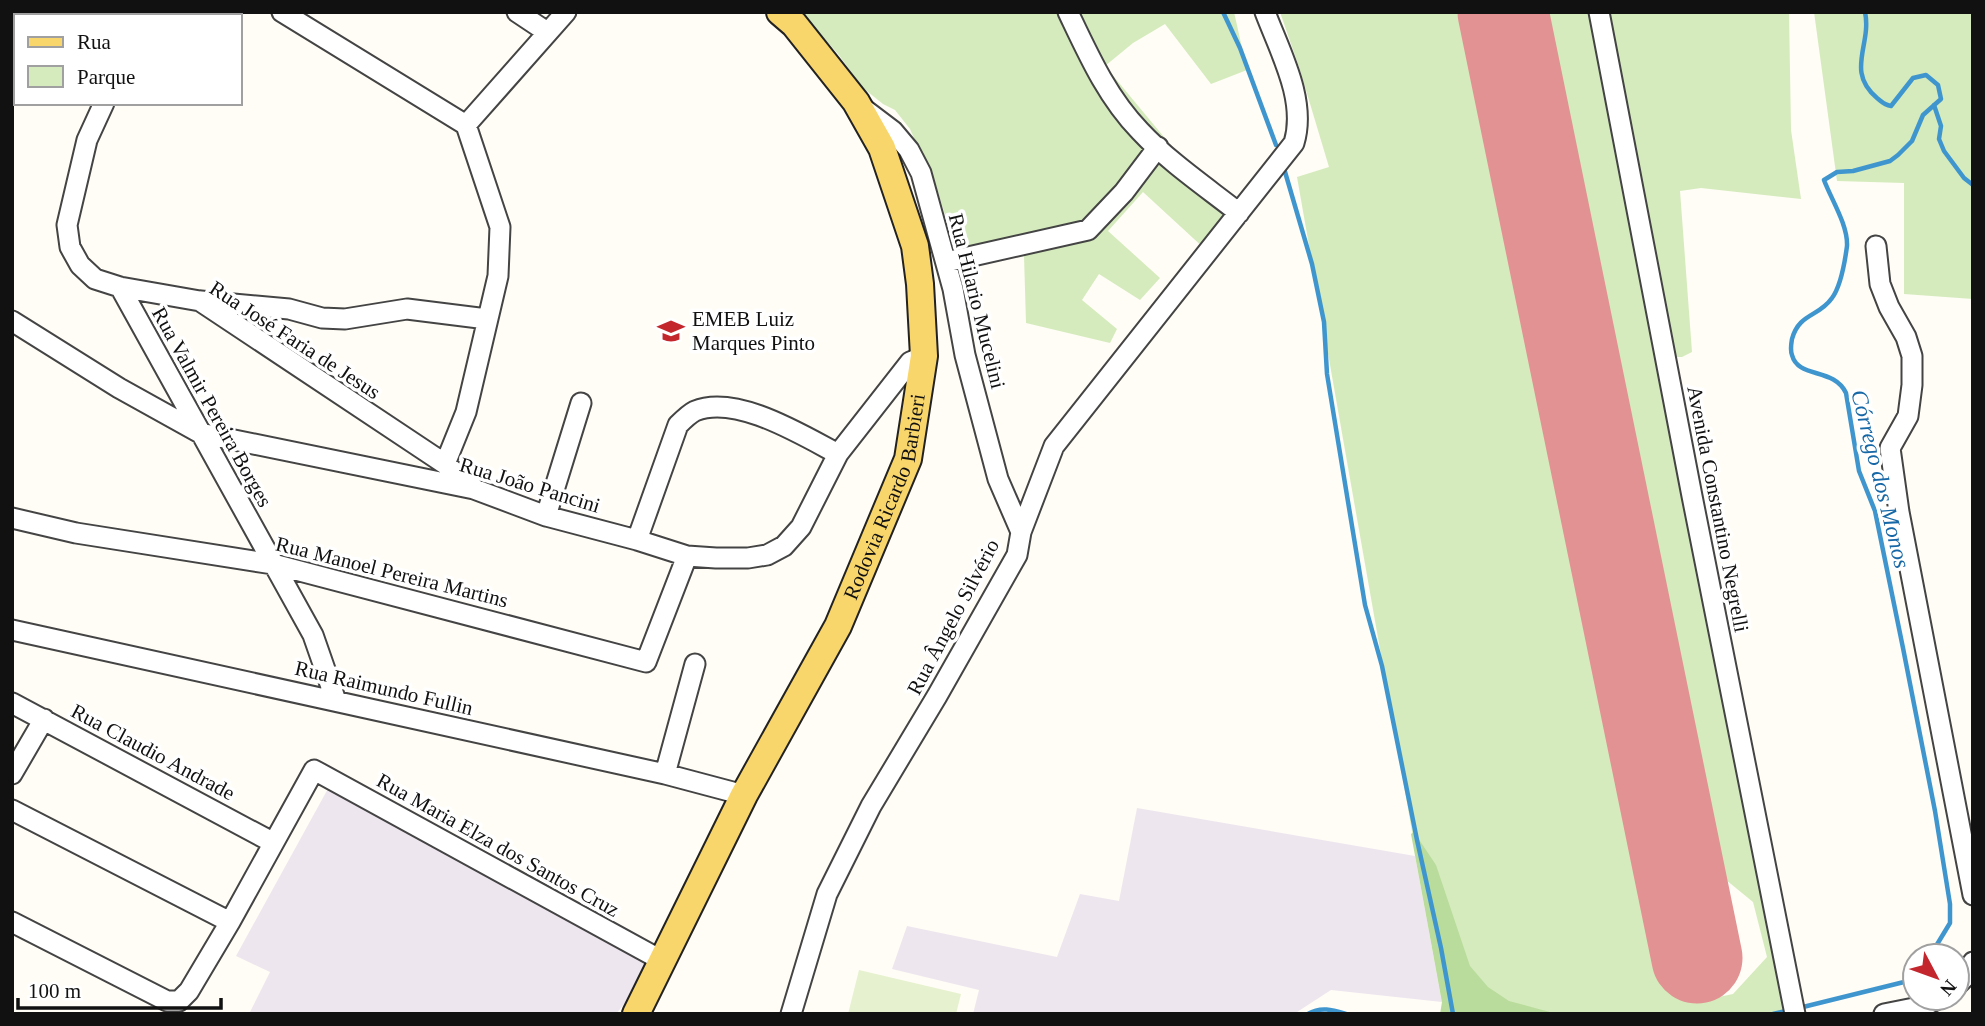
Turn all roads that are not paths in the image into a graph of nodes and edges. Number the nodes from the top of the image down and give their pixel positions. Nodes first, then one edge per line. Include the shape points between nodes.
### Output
1 (282, 12) edge
2 (517, 12) edge
3 (566, 12) edge
4 (780, 12) edge
5 (1068, 12) edge
6 (1265, 12) edge
7 (1599, 12) edge
8 (547, 32) junction
9 (856, 102) junction
10 (103, 105) edge
11 (466, 125) junction
12 (1158, 147) junction
13 (1239, 213) junction
14 (1875, 246) dead end
15 (946, 262) junction
16 (120, 287) junction
17 (200, 301) junction
18 (487, 319) junction
19 (12, 321) edge
20 (924, 356) junction
21 (581, 403) dead end
22 (200, 433) junction
23 (838, 454) junction
24 (445, 464) junction
25 (474, 489) junction
26 (546, 516) junction
27 (12, 519) edge
28 (1021, 532) junction
29 (637, 540) junction
30 (687, 556) junction
31 (273, 564) junction
32 (12, 630) edge
33 (695, 664) dead end
34 (336, 701) junction
35 (12, 703) edge
36 (44, 719) junction
37 (12, 774) edge
38 (665, 774) junction
39 (744, 795) junction
40 (12, 810) edge
41 (272, 842) junction
42 (1973, 895) edge
43 (12, 922) edge
44 (230, 922) junction
45 (658, 967) junction
46 (1794, 1008) edge
47 (624, 1014) edge
48 (636, 1014) edge
49 (791, 1014) edge

1 - 11 street
2 - 8 street
3 - 8 street
4 - 9 main road, Rodovia Ricardo Barbieri
5 - 12 street via 1099,76 1139,130
6 - 13 street, Rua Ângelo Silvério via 1296,98 1298,130 1294,143
7 - 46 street, Avenida Constantino Negrelli
8 - 11 street
9 - 15 street, Rua Hilario Mucelini via 909,150 921,173
9 - 20 main road, Rodovia Ricardo Barbieri via 882,148 915,246
10 - 16 street, Rua José Faria de Jesus via 87,140 67,225 70,247 80,265 95,279
11 - 18 street via 500,227 498,276
12 - 13 street
12 - 15 street via 1088,230
13 - 28 street, Rua Ângelo Silvério via 1054,446
14 - 42 street via 1880,284 1912,356 1908,416 1890,447
15 - 28 street, Rua Hilario Mucelini via 998,479
16 - 17 street, Rua José Faria de Jesus
16 - 22 street, Rua Valmir Pereira Borges
17 - 18 street via 289,309 322,318 407,309
17 - 24 street, Rua José Faria de Jesus
18 - 24 street via 466,412
19 - 22 street, Rua João Pancini
20 - 23 street, Rua João Pancini via 910,362
20 - 39 main road, Rodovia Ricardo Barbieri via 908,459 838,626
21 - 26 street
22 - 25 street, Rua João Pancini
22 - 31 street, Rua Valmir Pereira Borges
23 - 29 street via 743,410 693,412 678,425
23 - 30 street, Rua João Pancini via 801,527 784,546 748,558
24 - 25 street, Rua José Faria de Jesus
25 - 26 street, Rua João Pancini
26 - 29 street, Rua João Pancini
27 - 31 street, Rua Manoel Pereira Martins
28 - 49 street, Rua Ângelo Silvério via 1017,555 871,806 827,894
29 - 30 street, Rua João Pancini
30 - 31 street, Rua Manoel Pereira Martins via 646,662
31 - 34 street, Rua Valmir Pereira Borges via 313,635
32 - 34 street, Rua Raimundo Fullin
33 - 38 street
34 - 38 street, Rua Raimundo Fullin
35 - 36 street, Rua Claudio Andrade
36 - 37 street
36 - 41 street, Rua Claudio Andrade
38 - 39 street, Rua Raimundo Fullin
39 - 45 main road, Rodovia Ricardo Barbieri
40 - 44 street
41 - 44 street
41 - 45 street, Rua Maria Elza dos Santos Cruz via 314,770
43 - 44 street via 167,1001 178,1001 189,991
45 - 47 main road
45 - 48 main road

